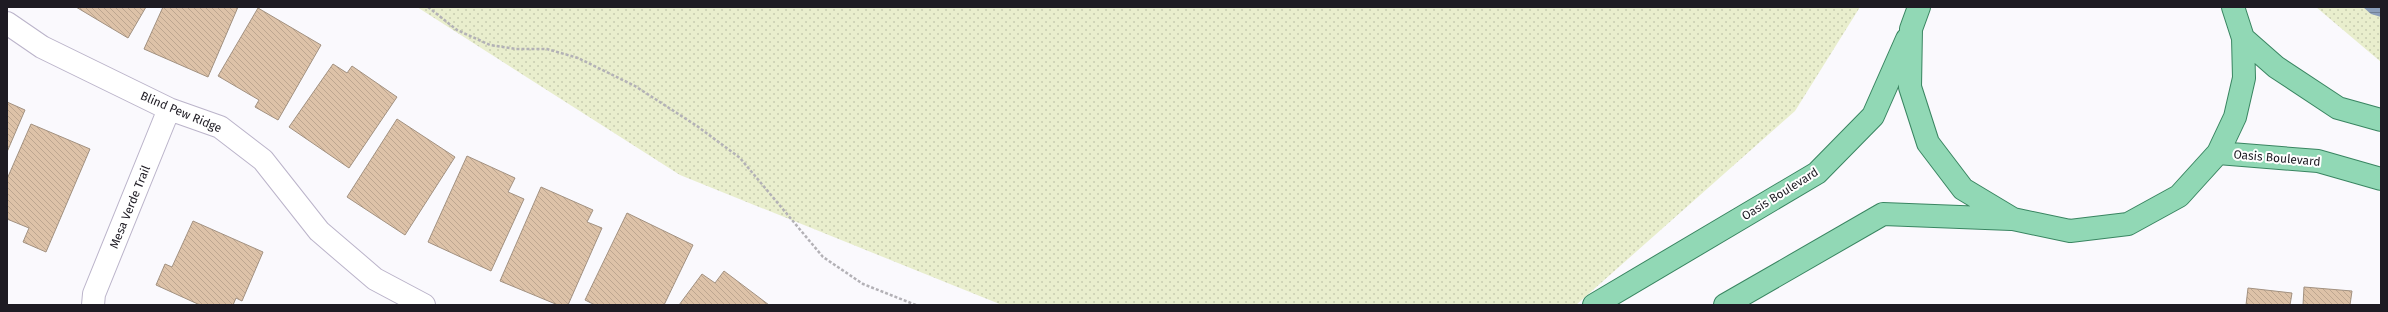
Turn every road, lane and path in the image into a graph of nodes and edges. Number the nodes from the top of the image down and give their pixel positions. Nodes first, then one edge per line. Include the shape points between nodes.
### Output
1 (428, 7) edge
2 (1919, 7) edge
3 (2233, 7) edge
4 (7, 23) edge
5 (1912, 29) junction
6 (2243, 38) junction
7 (169, 109) junction
8 (2381, 120) edge
9 (2218, 153) junction
10 (2381, 179) edge
11 (2013, 219) junction
12 (93, 305) edge
13 (424, 305) edge
14 (916, 305) edge
15 (1594, 305) edge
16 (1725, 305) edge

1 - 14 path via 457,30 490,45 516,49 547,49 578,58 635,86 697,126 740,158 823,257 863,284
2 - 5 main road, Oasis Boulevard
3 - 6 main road, Oasis Boulevard
4 - 7 street, Blind Pew Ridge via 42,47
5 - 11 main road, Oasis Boulevard via 1910,87 1928,143 1964,188
5 - 15 main road, Oasis Boulevard via 1873,116 1817,173
6 - 8 main road, Oasis Boulevard via 2276,68 2338,108
6 - 9 main road, Oasis Boulevard via 2244,78 2235,117
7 - 12 street, Mesa Verde Trail via 94,294
7 - 13 street, Blind Pew Ridge via 220,128 257,155 319,231 376,280
9 - 10 main road, Oasis Boulevard via 2318,161
9 - 11 main road, Oasis Boulevard via 2179,196 2128,224 2070,232
11 - 16 main road, Oasis Boulevard via 1883,214

